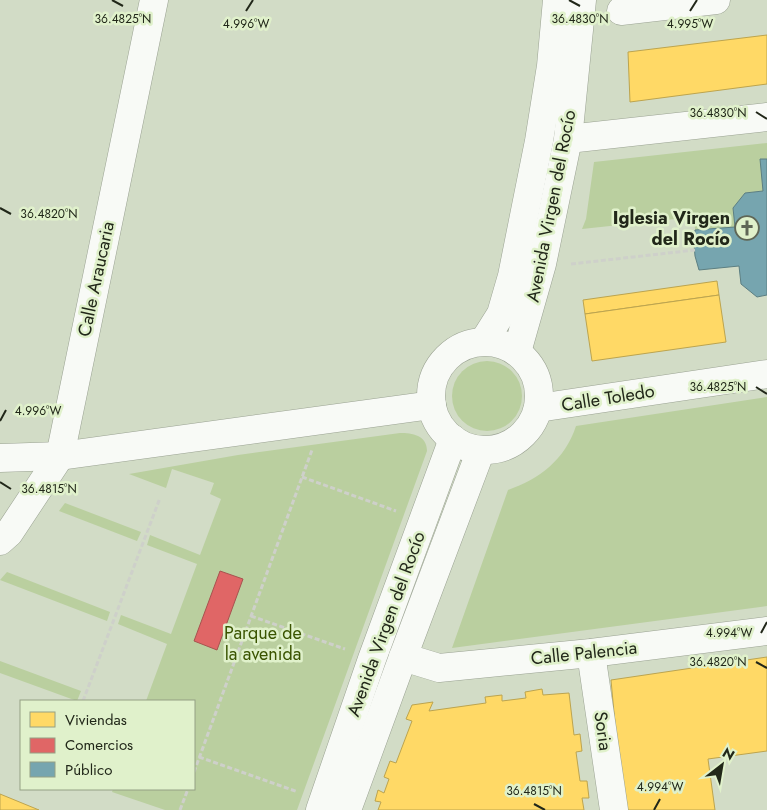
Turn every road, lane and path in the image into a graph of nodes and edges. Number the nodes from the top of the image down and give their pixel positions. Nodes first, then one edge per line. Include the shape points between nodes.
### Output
1 (154, 0) edge
2 (558, 0) edge
3 (582, 0) edge
4 (716, 0) edge
5 (621, 12) dead end
6 (767, 117) edge
7 (568, 139) junction
8 (695, 250) dead end
9 (542, 264) junction
10 (484, 342) junction
11 (517, 352) junction
12 (767, 374) edge
13 (432, 406) junction
14 (538, 408) junction
15 (453, 440) junction
16 (314, 445) dead end
17 (481, 450) junction
18 (60, 456) junction
19 (0, 458) edge
20 (302, 477) junction
21 (160, 498) dead end
22 (404, 514) dead end
23 (0, 542) edge
24 (251, 616) junction
25 (767, 631) edge
26 (592, 653) junction
27 (402, 657) junction
28 (372, 659) junction
29 (83, 700) edge
30 (200, 757) junction
31 (195, 770) edge
32 (188, 790) edge
33 (311, 802) edge
34 (180, 810) edge
35 (347, 810) edge
36 (614, 810) edge

1 - 18 street, Calle Araucaria
2 - 10 street, Avenida Virgen del Rocío via 539,141 512,276 501,314
3 - 7 street, Avenida Virgen del Rocío
4 - 5 street
6 - 7 street
7 - 9 street, Avenida Virgen del Rocío
8 - 9 path via 570,264
9 - 11 street, Avenida Virgen del Rocío
10 - 11 street via 507,346
10 - 13 street via 458,349 439,367 431,392
11 - 14 street via 537,377 540,392
12 - 14 street, Calle Toledo
13 - 15 street via 439,424
13 - 18 street
14 - 17 street via 529,428 513,443 493,450
15 - 17 street
15 - 28 street, Avenida Virgen del Rocío
16 - 20 path
17 - 27 street, Avenida Virgen del Rocío
18 - 19 street
18 - 23 street, Calle Araucaria
20 - 22 path
20 - 24 path
21 - 29 path
24 - 28 path
24 - 30 path
25 - 26 street, Calle Palencia
26 - 27 street, Calle Palencia via 439,668
26 - 36 street, Soria
27 - 35 street, Avenida Virgen del Rocío
28 - 33 street, Avenida Virgen del Rocío
30 - 31 path
30 - 33 path
32 - 34 path

